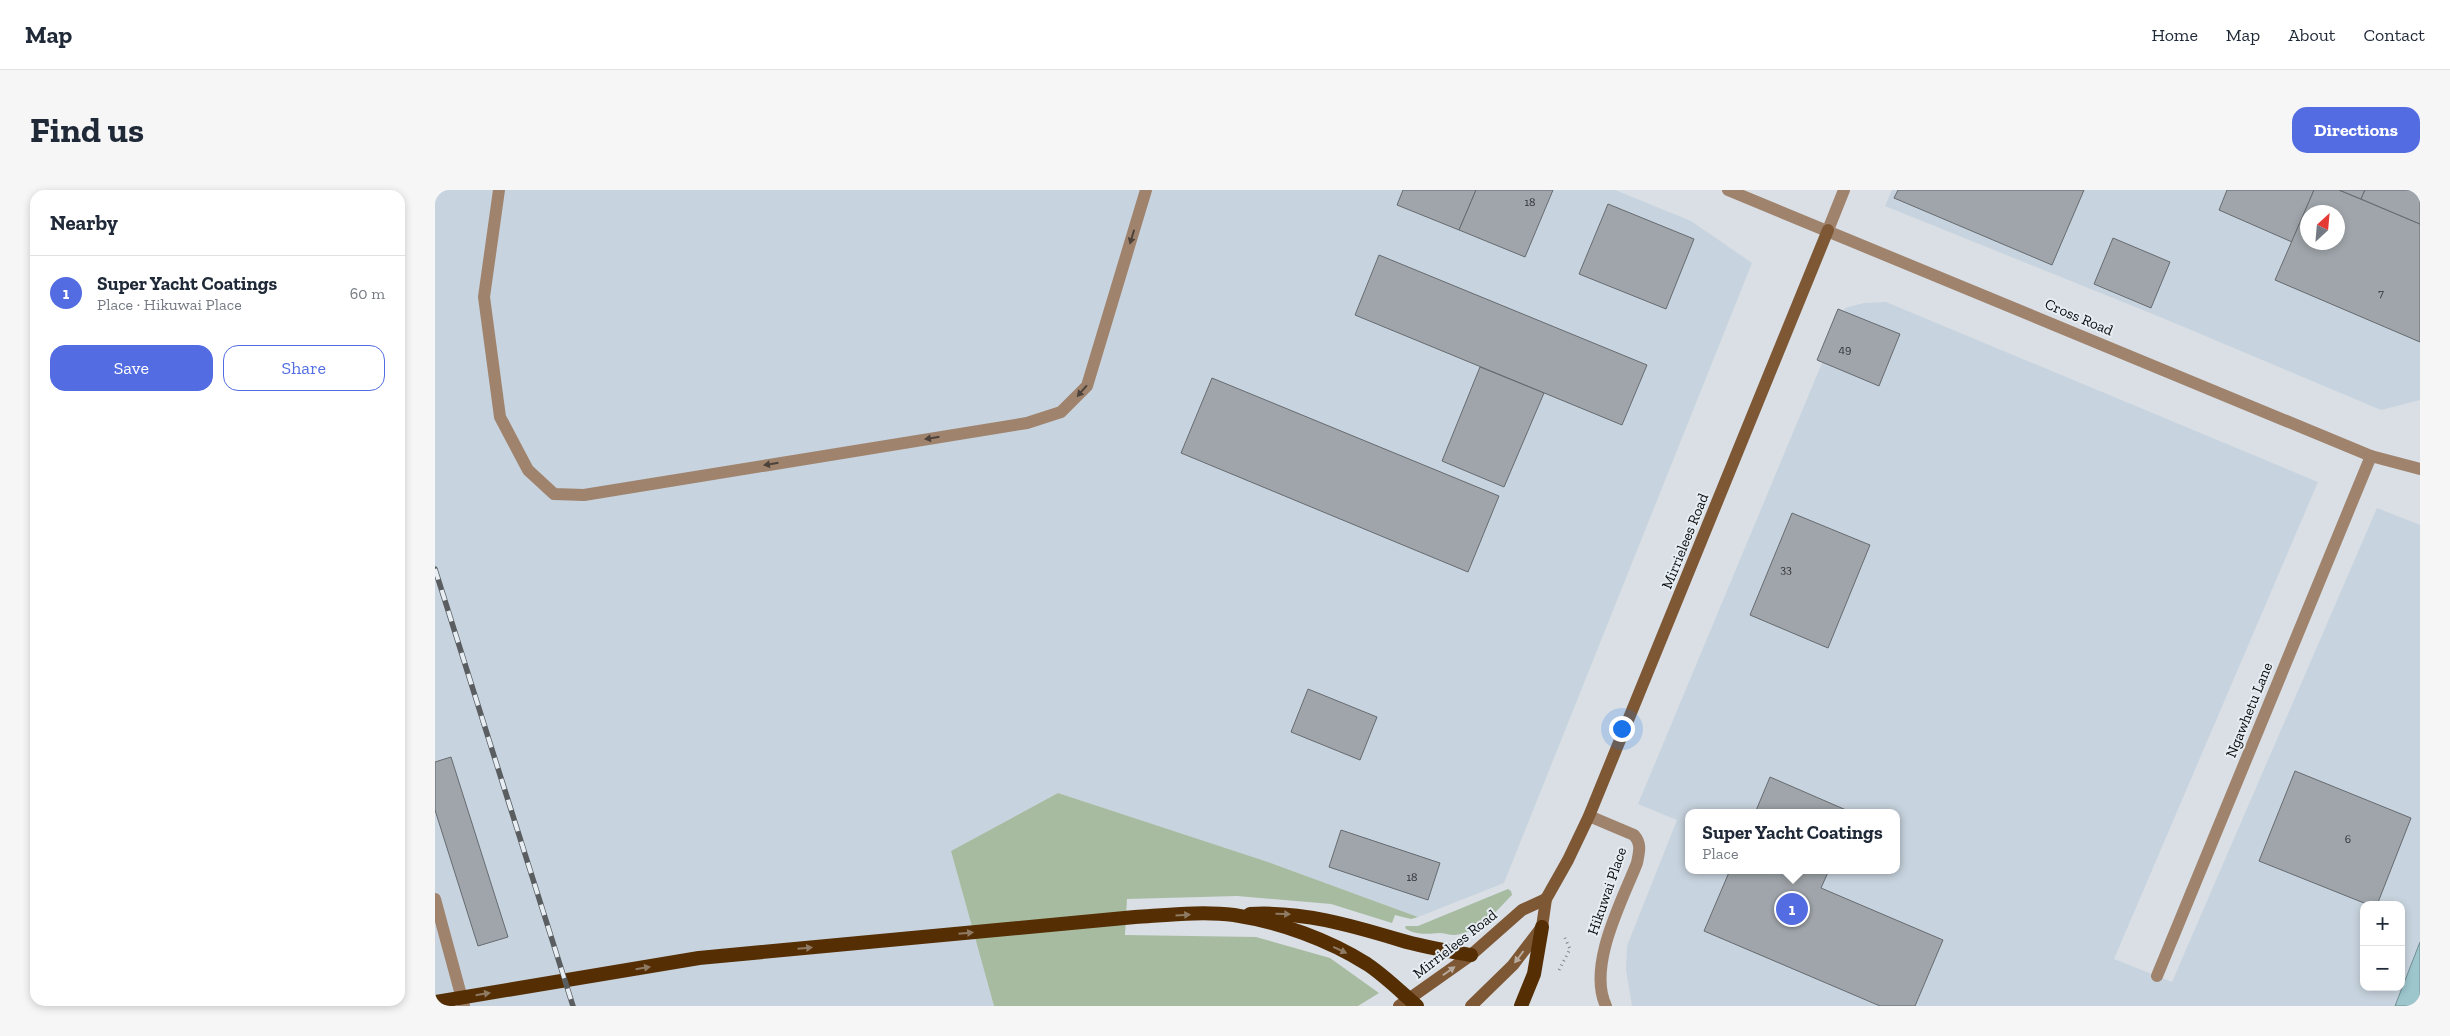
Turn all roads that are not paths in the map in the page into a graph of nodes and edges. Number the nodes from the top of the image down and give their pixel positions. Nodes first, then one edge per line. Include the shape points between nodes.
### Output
1 (499, 190) edge
2 (1145, 190) edge
3 (1728, 190) edge
4 (1844, 190) edge
5 (1828, 230) junction
6 (2371, 456) junction
7 (2420, 470) edge
8 (1589, 816) junction
9 (435, 899) edge
10 (1546, 899) junction
11 (1234, 915) junction
12 (1542, 927) junction
13 (1471, 955) junction
14 (2157, 976) dead end
15 (435, 1002) edge
16 (1408, 1004) edge
17 (464, 1006) edge
18 (1471, 1006) edge
19 (1521, 1006) edge
20 (1606, 1006) edge

2 -> 1 street via 1087,386 1061,412 1027,423 584,495 554,494 528,470 501,417 484,297
3 - 5 street, Cross Road
4 - 5 street, Mirrielees Road
5 - 6 street, Cross Road
5 - 8 main road, Mirrielees Road
6 - 7 street, Cross Road
6 - 14 street, Ngawhetu Lane
8 - 10 main road, Mirrielees Road
8 - 20 street, Hikuwai Place via 1634,835 1640,848 1601,960 1602,997
9 - 17 street
10 - 12 main road, Mirrielees Road
10 - 13 main road, Mirrielees Road via 1522,910
11 -> 13 highway via 1304,915
15 -> 11 highway via 699,958 1135,917
11 -> 16 highway via 1279,926 1345,952 1368,965
12 -> 18 main road, Mirrielees Road via 1513,966
12 - 19 highway via 1534,974
16 -> 13 main road, Mirrielees Road

